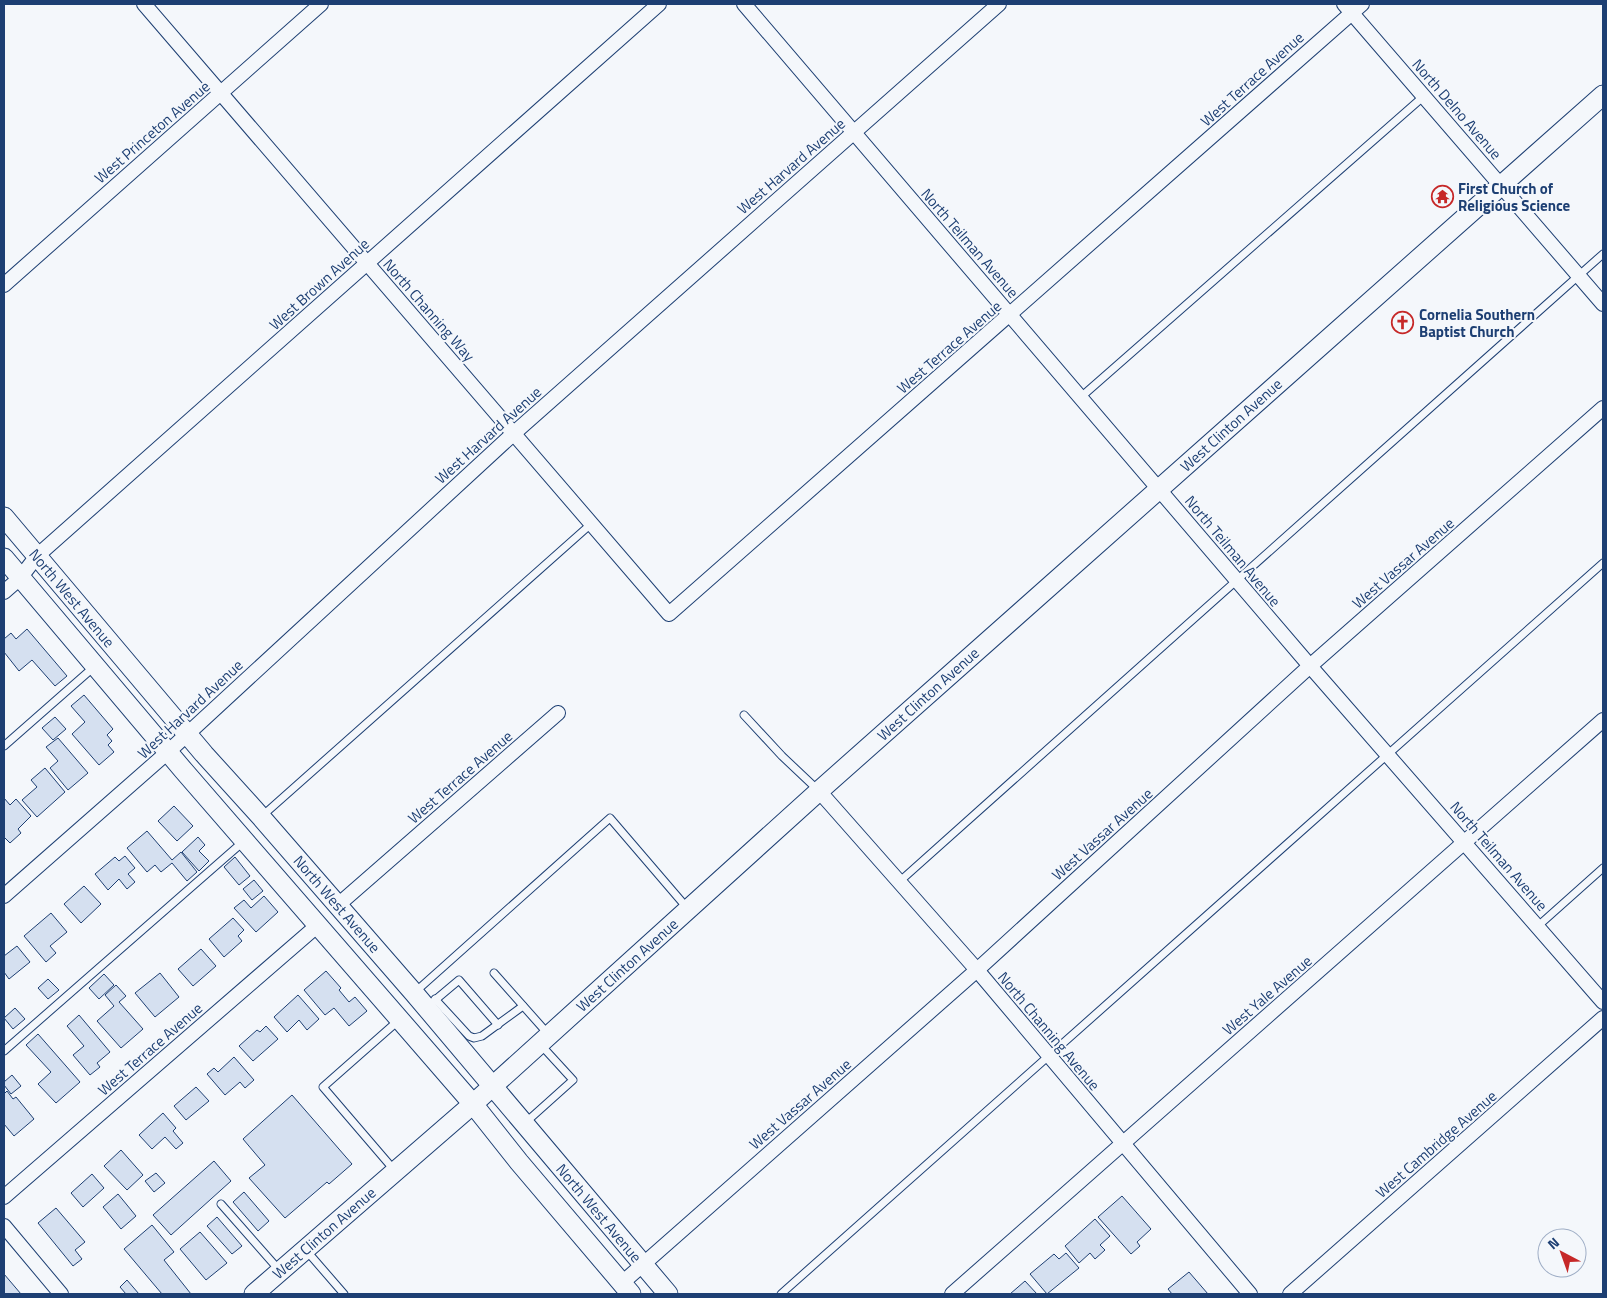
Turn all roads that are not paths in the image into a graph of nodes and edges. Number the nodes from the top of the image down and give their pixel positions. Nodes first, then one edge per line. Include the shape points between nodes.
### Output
1 (144, 4) edge
2 (321, 4) edge
3 (659, 4) edge
4 (744, 4) edge
5 (999, 4) edge
6 (1353, 7) edge
7 (220, 93) junction
8 (1425, 95) junction
9 (1603, 95) edge
10 (854, 133) junction
11 (1502, 185) junction
12 (1603, 254) edge
13 (367, 263) junction
14 (1578, 276) junction
15 (4, 284) edge
16 (1603, 304) edge
17 (1010, 315) junction
18 (1080, 397) junction
19 (1603, 408) edge
20 (513, 434) junction
21 (1160, 489) junction
22 (4, 517) edge
23 (591, 524) junction
24 (37, 556) junction
25 (4, 558) edge
26 (1603, 563) edge
27 (20, 578) junction
28 (1237, 581) junction
29 (4, 592) edge
30 (669, 614) joint
31 (96, 665) junction
32 (1310, 666) junction
33 (558, 713) dead end
34 (744, 715) dead end
35 (1603, 720) edge
36 (187, 734) junction
37 (4, 746) edge
38 (169, 751) junction
39 (1388, 754) junction
40 (819, 791) junction
41 (261, 817) junction
42 (245, 841) junction
43 (1465, 843) junction
44 (1603, 868) edge
45 (899, 882) junction
46 (4, 896) edge
47 (338, 905) junction
48 (688, 909) junction
49 (318, 925) junction
50 (1538, 926) junction
51 (977, 970) junction
52 (494, 972) dead end
53 (414, 993) junction
54 (1603, 1002) edge
55 (431, 1003) junction
56 (523, 1006) junction
57 (1603, 1018) edge
58 (400, 1020) junction
59 (498, 1025) junction
60 (545, 1039) junction
61 (4, 1051) edge
62 (1049, 1056) junction
63 (493, 1086) junction
64 (473, 1104) junction
65 (524, 1123) junction
66 (1122, 1144) junction
67 (395, 1171) junction
68 (4, 1197) edge
69 (221, 1204) dead end
70 (4, 1226) edge
71 (305, 1249) junction
72 (642, 1265) junction
73 (280, 1272) junction
74 (626, 1289) edge
75 (61, 1294) edge
76 (254, 1294) edge
77 (344, 1294) edge
78 (668, 1294) edge
79 (781, 1294) edge
80 (952, 1294) edge
81 (1250, 1294) edge
82 (1290, 1294) edge

1 - 7 street, North Channing Way
2 - 7 street, West Princeton Avenue
3 - 13 street, West Brown Avenue
4 - 10 street, North Teilman Avenue
5 - 10 street, West Harvard Avenue
6 - 8 street, North Delno Avenue
6 - 17 street, West Terrace Avenue
7 - 13 street, North Channing Way
7 - 15 street, West Princeton Avenue
8 - 11 street, North Delno Avenue
8 - 18 lane
9 - 11 main road, West Clinton Avenue
10 - 17 street, North Teilman Avenue
10 - 20 street, West Harvard Avenue
11 - 14 street, North Delno Avenue
11 - 21 main road, West Clinton Avenue
12 - 14 lane
13 - 20 street, North Channing Way
13 - 24 street, West Brown Avenue
14 - 16 street, North Delno Avenue
14 - 28 lane
17 - 18 street, North Teilman Avenue
17 - 30 street, West Terrace Avenue
18 - 21 street, North Teilman Avenue
19 - 32 street, West Vassar Avenue
20 - 23 street, North Channing Way
20 - 36 street, West Harvard Avenue
21 - 28 street, North Teilman Avenue
21 - 40 main road, West Clinton Avenue
22 - 24 main road, North West Avenue
23 - 30 street, North Channing Way
23 - 41 lane
24 - 27 street, West Brown Avenue
24 - 36 main road, North West Avenue
25 - 27 main road, North West Avenue
26 - 39 lane
27 - 29 street, West Brown Avenue
27 - 31 main road, North West Avenue
28 - 32 street, North Teilman Avenue
28 - 45 lane
31 - 37 lane
31 - 38 main road, North West Avenue
32 - 39 street, North Teilman Avenue
32 - 51 street, West Vassar Avenue
33 - 47 street, West Terrace Avenue
34 - 40 lane
35 - 43 street, West Yale Avenue
36 - 38 street, West Harvard Avenue
36 - 41 main road, North West Avenue
38 - 42 main road, North West Avenue
38 - 46 street, West Harvard Avenue
39 - 43 street, North Teilman Avenue
39 - 62 lane
40 - 45 street, North Channing Avenue
40 - 48 main road, West Clinton Avenue
41 - 47 main road, North West Avenue
42 - 49 main road, North West Avenue
42 - 61 lane
43 - 50 street, North Teilman Avenue
43 - 66 street, West Yale Avenue
44 - 50 lane
45 - 51 street, North Channing Avenue
47 - 53 main road, North West Avenue
48 - 53 lane via 610,818
48 - 60 main road, West Clinton Avenue
49 - 58 main road, North West Avenue
49 - 68 street, West Terrace Avenue
50 - 54 street, North Teilman Avenue
51 - 62 street, North Channing Avenue
51 - 72 street, West Vassar Avenue
52 - 56 lane
53 - 55 main road, North West Avenue
55 - 59 lane via 474,1038
55 - 59 lane via 459,980
55 - 63 main road, North West Avenue
56 - 59 lane
56 - 60 lane
57 - 82 street, West Cambridge Avenue
58 - 64 main road, North West Avenue
58 - 67 lane via 323,1087
60 - 63 main road, West Clinton Avenue
60 - 65 lane via 573,1080
62 - 66 street, North Channing Avenue
62 - 79 lane
63 - 64 main road, West Clinton Avenue
63 - 65 main road, North West Avenue
64 - 67 main road, West Clinton Avenue
64 - 74 main road, North West Avenue
65 - 72 main road, North West Avenue
66 - 80 street, West Yale Avenue
66 - 81 street, North Channing Avenue
67 - 71 main road, West Clinton Avenue
69 - 73 lane
70 - 75 street
71 - 73 main road, West Clinton Avenue
71 - 77 lane
72 - 74 street, West Vassar Avenue
72 - 78 main road, North West Avenue
73 - 76 main road, West Clinton Avenue

